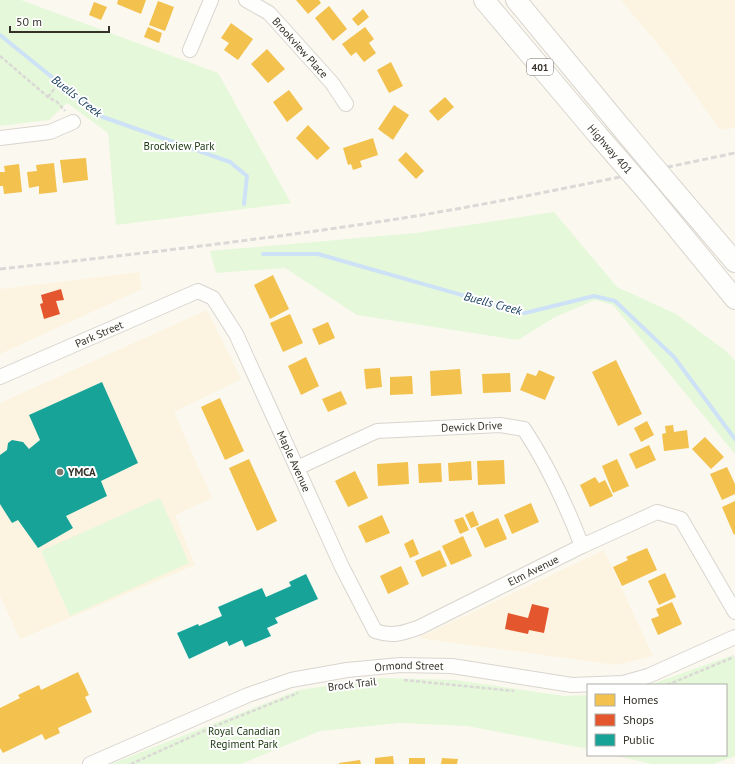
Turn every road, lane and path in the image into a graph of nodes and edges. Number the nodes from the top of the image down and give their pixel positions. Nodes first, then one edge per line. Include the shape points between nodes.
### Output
1 (211, 0) edge
2 (246, 0) edge
3 (484, 0) edge
4 (516, 0) edge
5 (190, 50) dead end
6 (0, 56) edge
7 (62, 79) dead end
8 (48, 97) junction
9 (346, 104) dead end
10 (73, 122) joint
11 (0, 138) edge
12 (735, 262) edge
13 (198, 291) joint
14 (735, 299) edge
15 (0, 377) edge
16 (297, 468) junction
17 (582, 546) junction
18 (735, 612) edge
19 (385, 634) joint
20 (735, 637) edge
21 (734, 657) dead end
22 (402, 680) dead end
23 (587, 684) edge
24 (598, 684) edge
25 (669, 684) edge
26 (516, 691) dead end
27 (299, 693) dead end
28 (90, 764) edge
29 (131, 764) edge

1 - 5 street
2 - 9 street, Brookview Place via 269,13 332,83
3 - 14 highway, Highway 401 / 401, bridge
4 - 12 highway, Highway 401 / 401, bridge
6 - 8 path
7 - 8 path
8 - 10 path via 58,102
10 - 11 street via 50,132
13 - 15 street, Park Street
13 - 16 street, Maple Avenue via 212,298 236,334
16 - 17 street, Dewick Drive via 377,431 500,426 524,429
16 - 19 street, Maple Avenue via 342,567 376,631
17 - 18 street, Elm Avenue via 657,512 681,519
17 - 19 street, Elm Avenue via 420,627 400,635
20 - 24 street, Ormond Street via 648,676 623,683
21 - 25 path
22 - 26 path
23 - 28 street, Ormond Street via 572,685 452,666 400,665 347,670 291,680 248,695
27 - 29 path via 214,726

